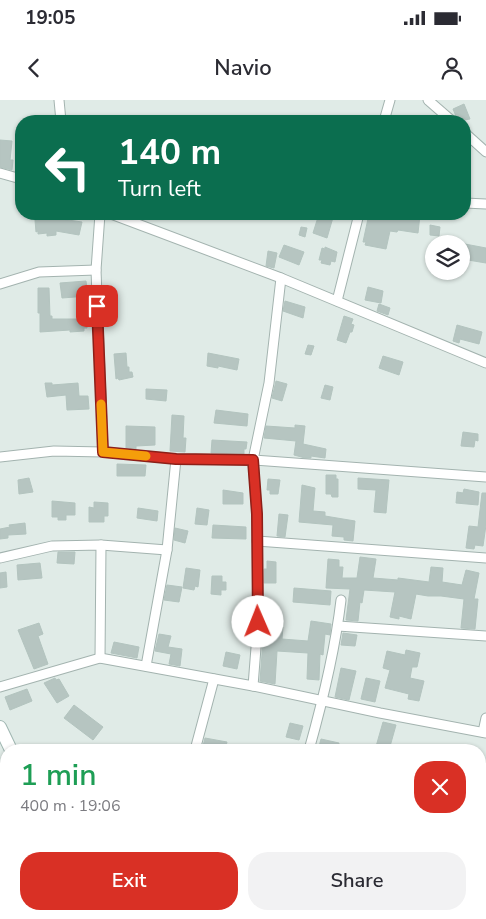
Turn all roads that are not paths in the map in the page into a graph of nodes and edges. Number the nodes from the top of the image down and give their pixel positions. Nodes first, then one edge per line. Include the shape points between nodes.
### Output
1 (59, 100) edge
2 (390, 100) edge
3 (428, 100) edge
4 (60, 115) edge
5 (386, 115) edge
6 (445, 115) edge
7 (471, 138) edge
8 (486, 152) edge
9 (0, 173) edge
10 (15, 177) edge
11 (471, 203) edge
12 (486, 204) edge
13 (100, 220) edge
14 (126, 220) edge
15 (357, 220) edge
16 (96, 270) junction
17 (281, 278) junction
18 (0, 284) edge
19 (337, 301) junction
20 (486, 363) edge
21 (103, 452) junction
22 (0, 457) edge
23 (176, 459) junction
24 (253, 460) junction
25 (486, 477) edge
26 (257, 541) junction
27 (101, 545) junction
28 (167, 550) junction
29 (0, 558) edge
30 (486, 558) edge
31 (341, 600) dead end
32 (338, 626) junction
33 (486, 636) edge
34 (100, 658) junction
35 (146, 666) junction
36 (214, 679) junction
37 (253, 686) junction
38 (0, 687) edge
39 (323, 700) junction
40 (486, 718) edge
41 (0, 727) edge
42 (484, 732) edge
43 (8, 744) edge
44 (197, 744) edge
45 (311, 744) edge

1 - 4 street
2 - 5 street
3 - 6 street
7 - 8 street
9 - 10 street
11 - 12 street
13 - 16 street
14 - 17 street
15 - 19 street
16 - 18 street via 39,272
16 - 21 street
17 - 19 street
17 - 24 street via 268,383
19 - 20 street
21 - 22 street via 54,450
21 - 23 street
23 - 24 street
23 - 28 street
24 - 25 street
24 - 26 street
26 - 30 street
26 - 37 street via 258,622
27 - 28 street
27 - 29 street via 52,546
27 - 34 street
28 - 35 street
31 - 32 street
32 - 33 street
32 - 39 street
34 - 35 street
34 - 38 street
35 - 36 street
36 - 37 street
36 - 44 street
37 - 39 street
39 - 42 street
39 - 45 street
40 - 42 street
41 - 43 main road

